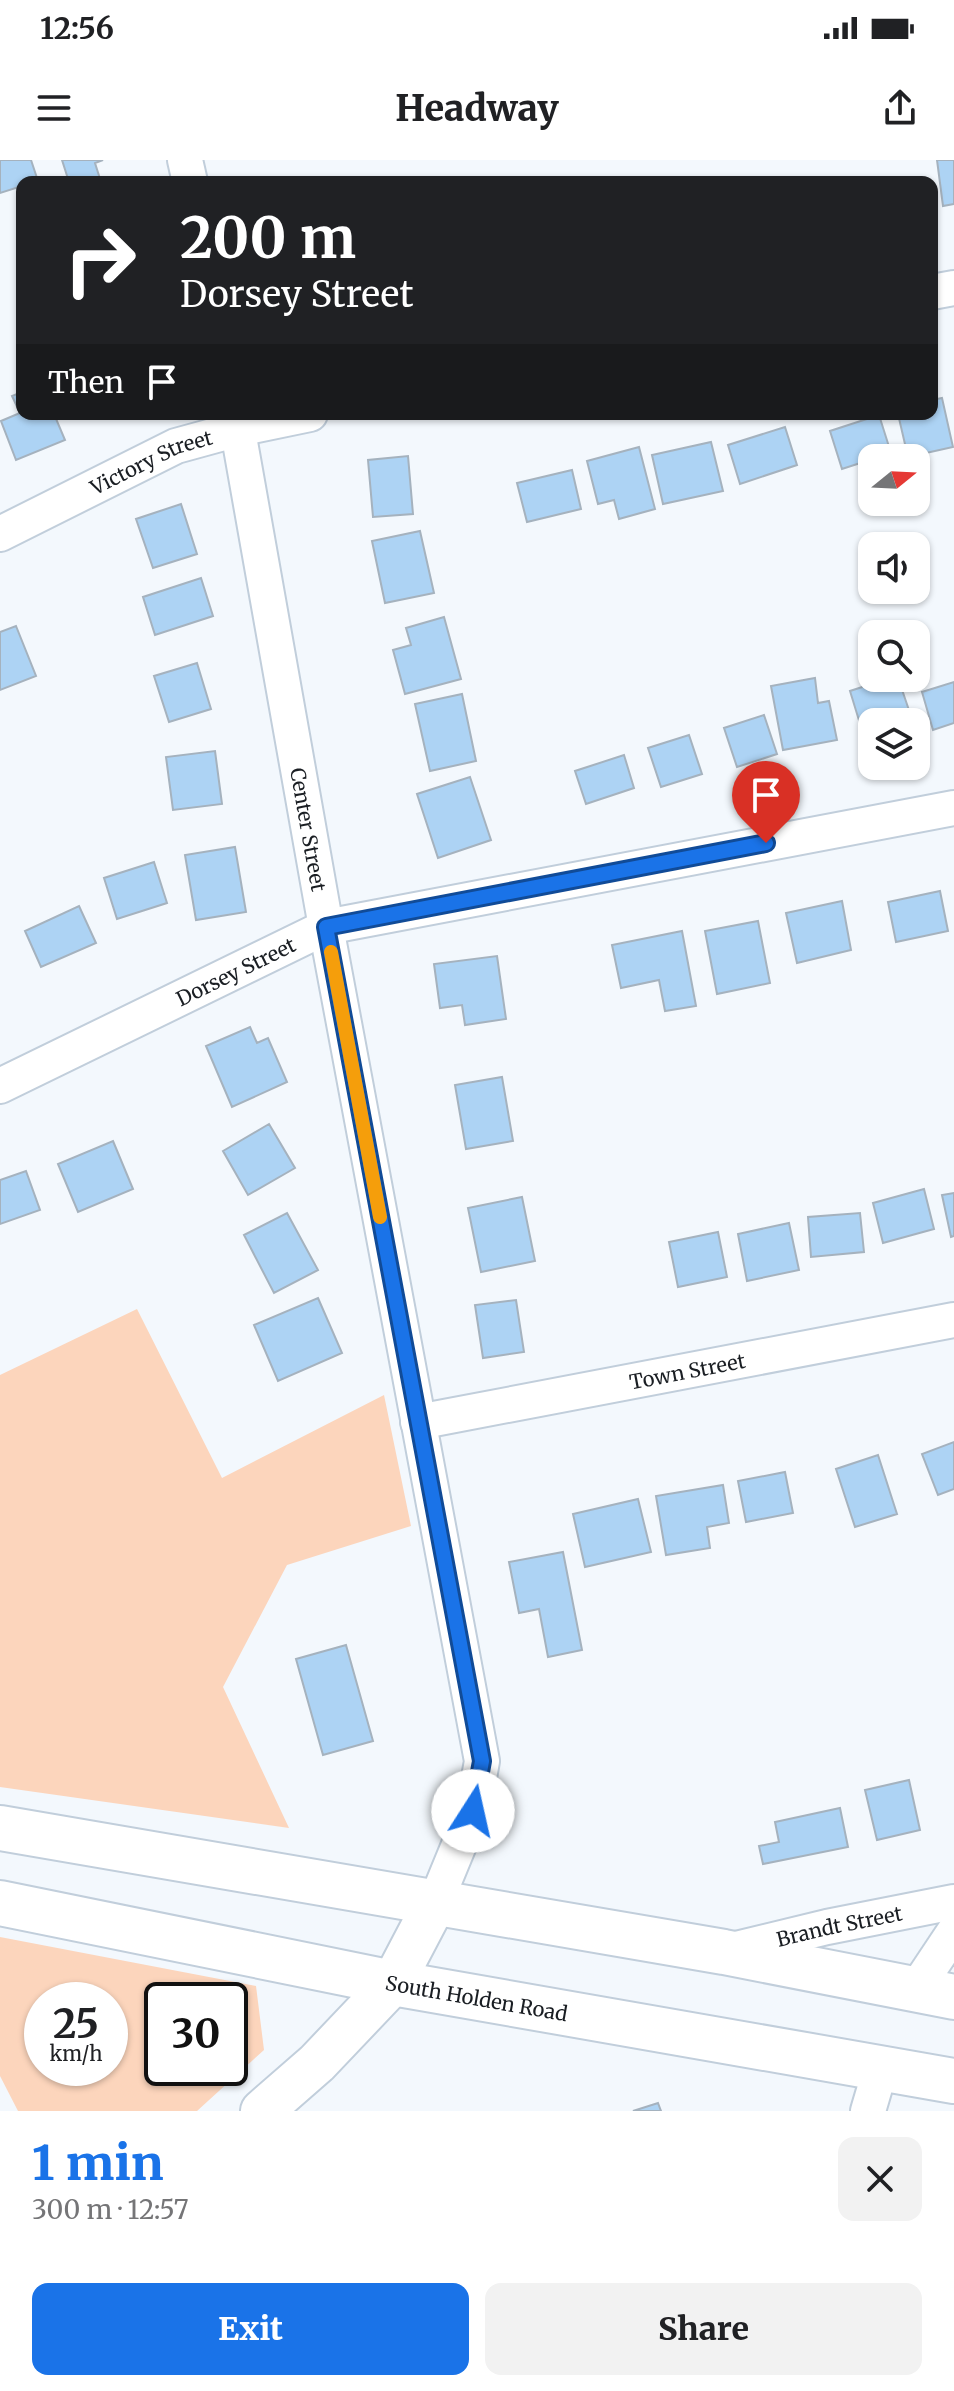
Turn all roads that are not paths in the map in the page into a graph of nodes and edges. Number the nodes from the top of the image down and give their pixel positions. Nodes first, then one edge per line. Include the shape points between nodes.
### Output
1 (236, 422) edge
2 (0, 534) edge
3 (954, 808) edge
4 (326, 927) junction
5 (0, 1086) edge
6 (954, 1320) edge
7 (418, 1422) junction
8 (0, 1828) edge
9 (436, 1901) junction
10 (954, 1902) edge
11 (0, 1903) edge
12 (954, 1932) edge
13 (724, 1952) junction
14 (393, 1983) junction
15 (935, 1993) edge
16 (881, 2067) junction
17 (954, 2081) edge
18 (262, 2111) edge
19 (868, 2111) edge

1 - 2 street, Victory Street via 176,446
1 - 4 street, Center Street
3 - 4 street, Dorsey Street
4 - 5 street, Dorsey Street
4 - 7 street, Center Street
6 - 7 street, Town Street
7 - 9 street, Center Street via 482,1761 473,1811
8 - 9 main road
9 - 13 main road
9 - 14 street
10 - 13 street, Brandt Street
11 - 14 main road, South Holden Road
12 - 15 street
13 - 15 main road
14 - 16 main road, South Holden Road
14 - 18 street via 317,2063
16 - 17 main road, South Holden Road
16 - 19 street

